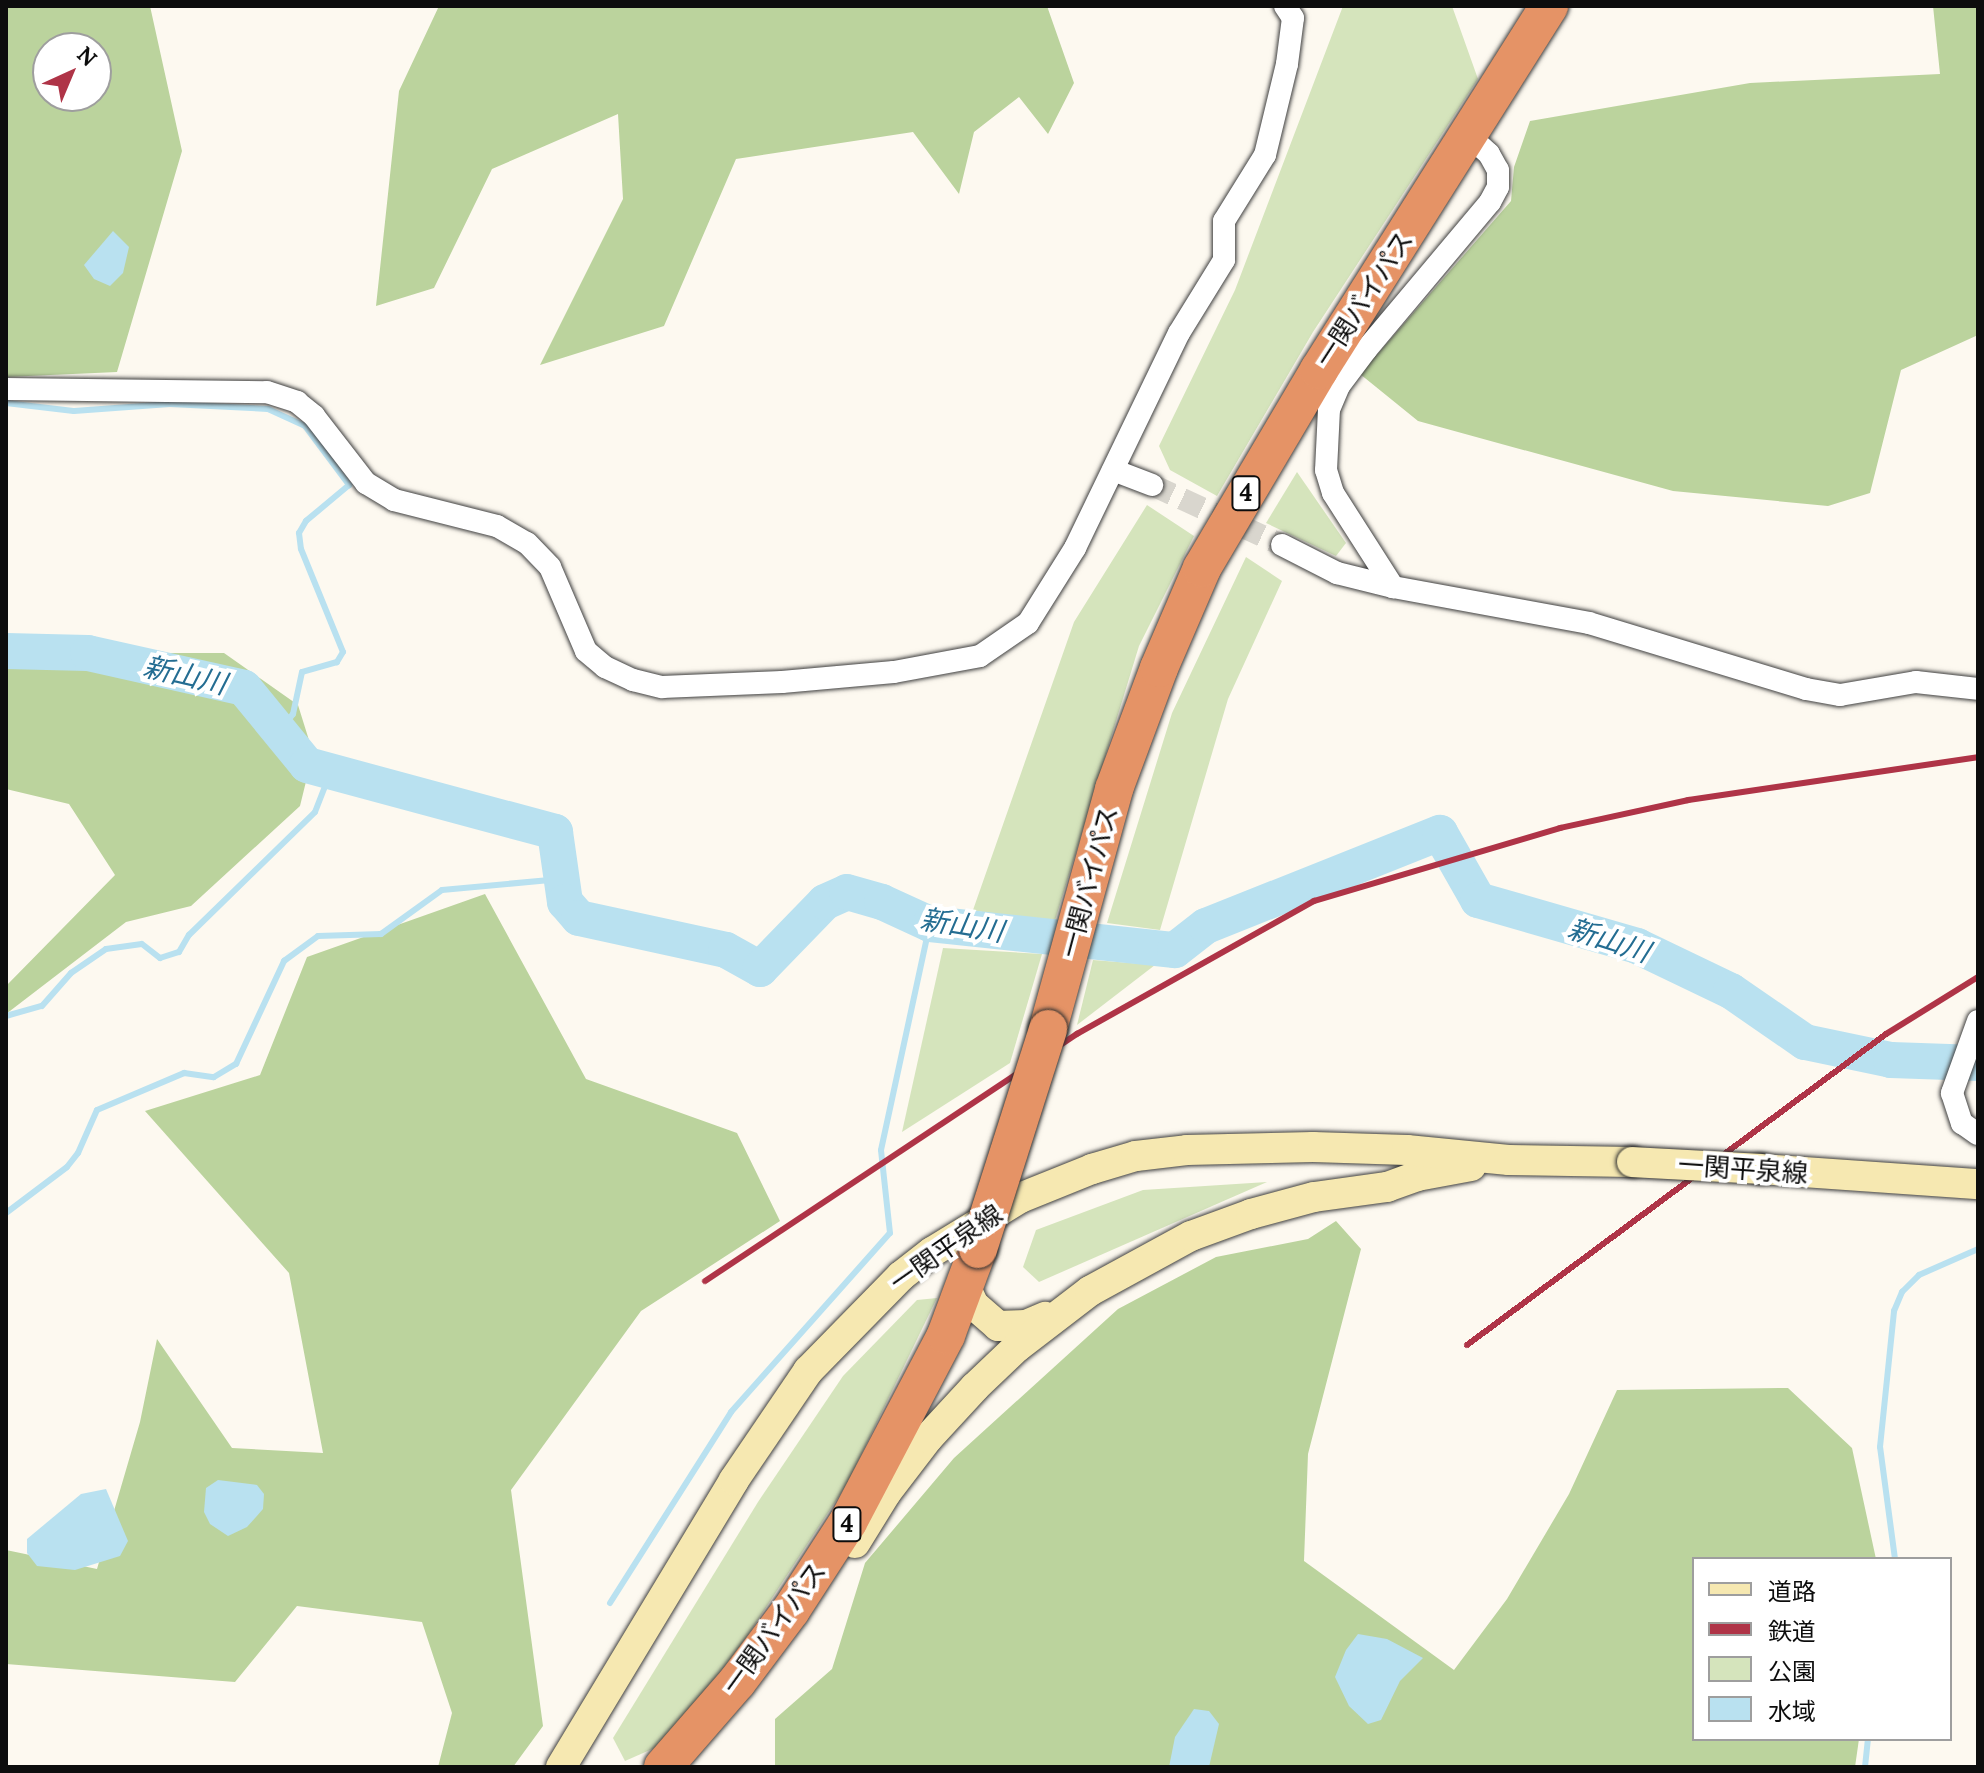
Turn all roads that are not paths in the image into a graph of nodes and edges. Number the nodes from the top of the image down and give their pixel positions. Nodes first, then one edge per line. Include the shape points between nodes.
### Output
1 (1285, 6) edge
2 (1549, 6) edge
3 (1468, 135) junction
4 (6, 389) edge
5 (1113, 470) junction
6 (1152, 485) tunnel mouth
7 (1282, 545) tunnel mouth
8 (1393, 587) junction
9 (1978, 689) edge
10 (1978, 1021) edge
11 (1978, 1134) edge
12 (1509, 1160) junction
13 (1978, 1184) edge
14 (965, 1286) junction
15 (1061, 1310) junction
16 (737, 1682) junction
17 (566, 1762) edge
18 (663, 1767) edge

1 - 5 street via 1293,18 1291,33 1265,155 1224,221 1224,260 1179,333
2 - 3 highway, 一関バイパス / 4
3 - 8 street via 1489,154 1498,170 1498,187 1366,350 1329,409 1326,470 1333,493
3 - 14 highway, 一関バイパス / 4, bridge via 1202,568 1114,789 1048,1029
4 - 5 street via 267,392 297,402 366,483 394,500 497,526 527,543 550,567 586,651 605,667 662,687 894,672 980,656 1028,623 1075,548
5 - 6 street
7 - 8 street via 1337,573
8 - 9 street via 1589,623 1840,695 1916,682
10 - 11 street via 1952,1093 1962,1123
12 - 13 main road, 一関平泉線, bridge via 1632,1162
12 - 15 main road, 一関平泉線 via 1251,1214 1133,1265
12 - 17 main road, 一関平泉線 via 1313,1147 1136,1156 1020,1198 932,1252 870,1303 781,1407
14 - 15 main road, 一関平泉線 via 974,1305 998,1326 1026,1325
14 - 16 highway, 一関バイパス / 4 via 946,1335 848,1522
15 - 16 main road, 一関平泉線 via 928,1438 799,1622
16 - 18 highway, 一関バイパス / 4

